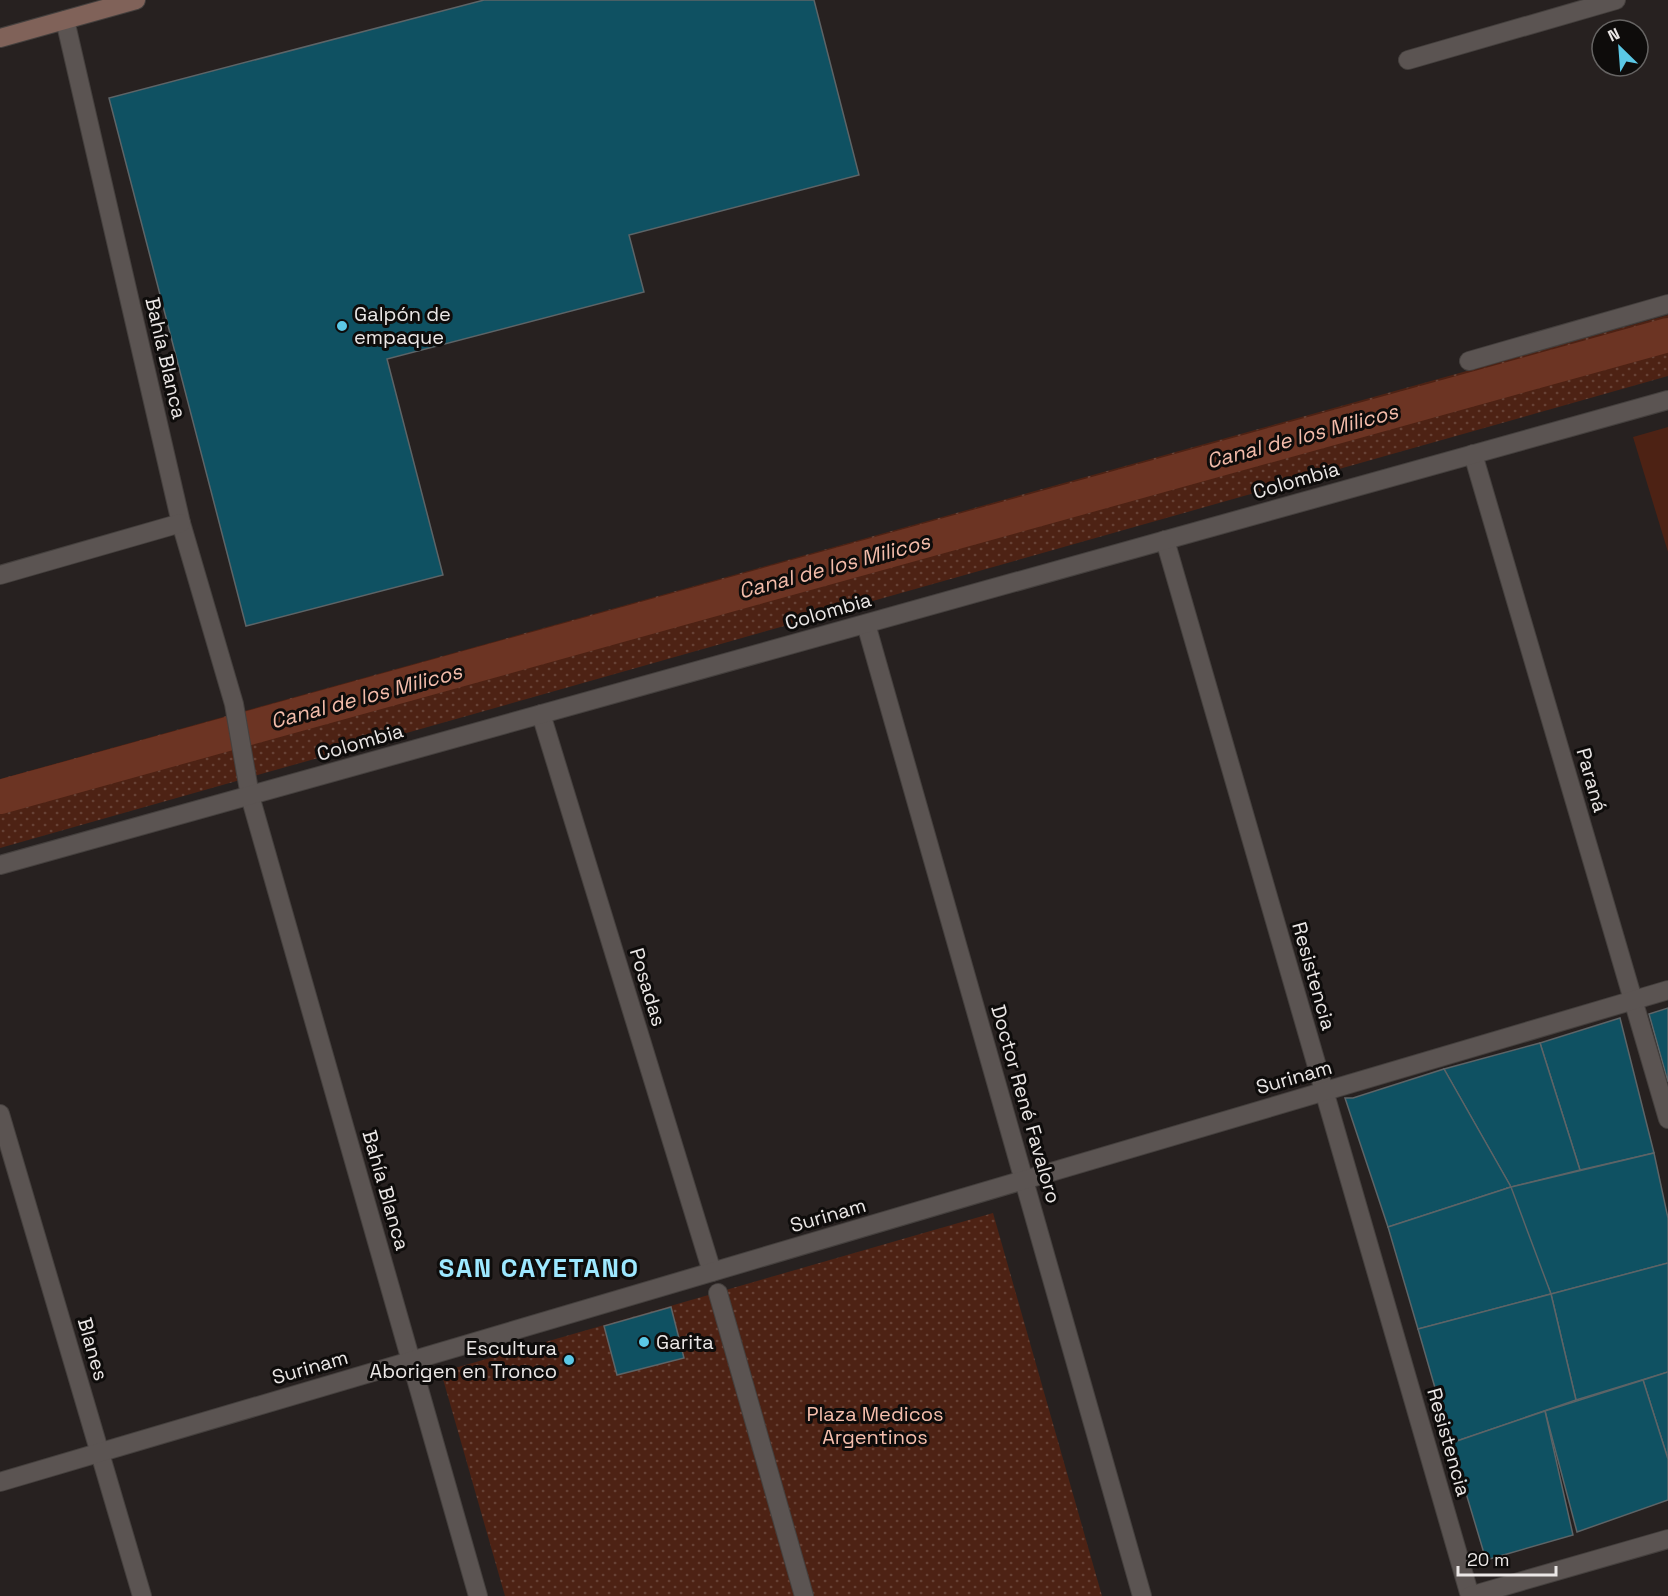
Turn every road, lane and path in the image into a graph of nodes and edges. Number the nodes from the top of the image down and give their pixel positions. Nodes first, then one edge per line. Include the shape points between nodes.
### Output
1 (136, 0) edge
2 (1616, 0) edge
3 (65, 20) junction
4 (0, 38) edge
5 (1408, 60) dead end
6 (1668, 304) edge
7 (1469, 361) dead end
8 (1668, 400) edge
9 (1473, 454) junction
10 (181, 523) junction
11 (1165, 540) junction
12 (0, 575) edge
13 (866, 624) junction
14 (541, 714) junction
15 (250, 796) junction
16 (0, 866) edge
17 (1668, 990) edge
18 (1633, 1000) junction
19 (1324, 1091) junction
20 (0, 1114) edge
21 (1668, 1119) edge
22 (1024, 1180) junction
23 (712, 1272) junction
24 (718, 1293) dead end
25 (411, 1361) junction
26 (100, 1452) junction
27 (0, 1482) edge
28 (1668, 1539) edge
29 (142, 1596) edge
30 (478, 1596) edge
31 (804, 1596) edge
32 (1142, 1596) edge
33 (1470, 1596) edge

1 - 3 main road
2 - 5 street
3 - 4 main road
3 - 10 street, Bahía Blanca
6 - 7 street
8 - 9 street, Colombia
9 - 11 street, Colombia
9 - 18 street, Paraná
10 - 12 street
10 - 15 street, Bahía Blanca via 235,711
11 - 13 street, Colombia
11 - 19 street, Resistencia
13 - 14 street, Colombia
13 - 22 street, Doctor René Favaloro
14 - 15 street, Colombia
14 - 23 street, Posadas
15 - 16 street, Colombia
15 - 25 street, Bahía Blanca
17 - 18 street, Surinam
18 - 19 street, Surinam
18 - 21 street, Paraná
19 - 22 street, Surinam
19 - 33 street, Resistencia
20 - 26 street, Blanes
22 - 23 street, Surinam
22 - 32 street, Doctor René Favaloro
23 - 25 street, Surinam
24 - 31 street
25 - 26 street, Surinam
25 - 30 street, Bahía Blanca
26 - 27 street, Surinam
26 - 29 street, Blanes
28 - 33 street

